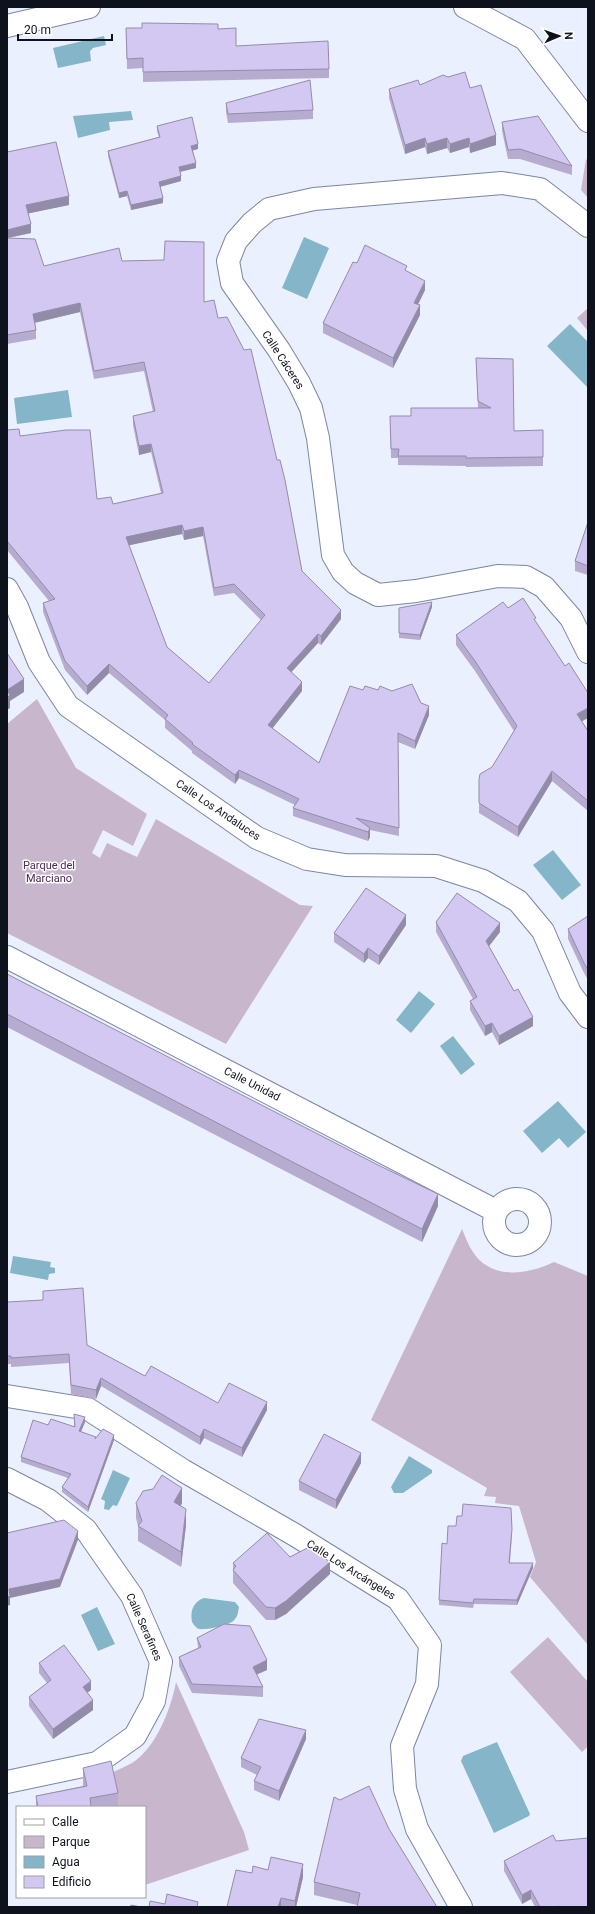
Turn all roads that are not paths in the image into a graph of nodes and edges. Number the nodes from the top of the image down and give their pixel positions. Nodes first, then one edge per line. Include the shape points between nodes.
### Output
1 (89, 7) edge
2 (465, 7) edge
3 (7, 26) edge
4 (588, 121) edge
5 (588, 226) edge
6 (7, 589) edge
7 (588, 652) edge
8 (7, 957) edge
9 (588, 1017) edge
10 (496, 1211) dead end
11 (7, 1396) edge
12 (7, 1479) edge
13 (7, 1782) edge
14 (461, 1907) edge

1 - 3 street
2 - 4 street via 526,39
5 - 7 street, Calle Cáceres via 540,188 502,183 314,198 269,209 236,241 228,261 232,283 279,350 311,408 318,438 333,555 343,572 355,583 378,595 498,576 526,577 544,586 571,618
6 - 9 street, Calle Los Andaluces via 39,662 68,706 257,838 307,859 345,865 436,866 483,881 518,901 542,931 570,993
8 - 10 street, Calle Unidad
11 - 14 street, Calle Los Arcángeles via 88,1409 184,1471 295,1535 398,1599 430,1645 427,1684 402,1746 405,1789 417,1828
12 - 13 street, Calle Serafines via 48,1500 86,1530 132,1596 161,1662 154,1701 135,1736 97,1763

